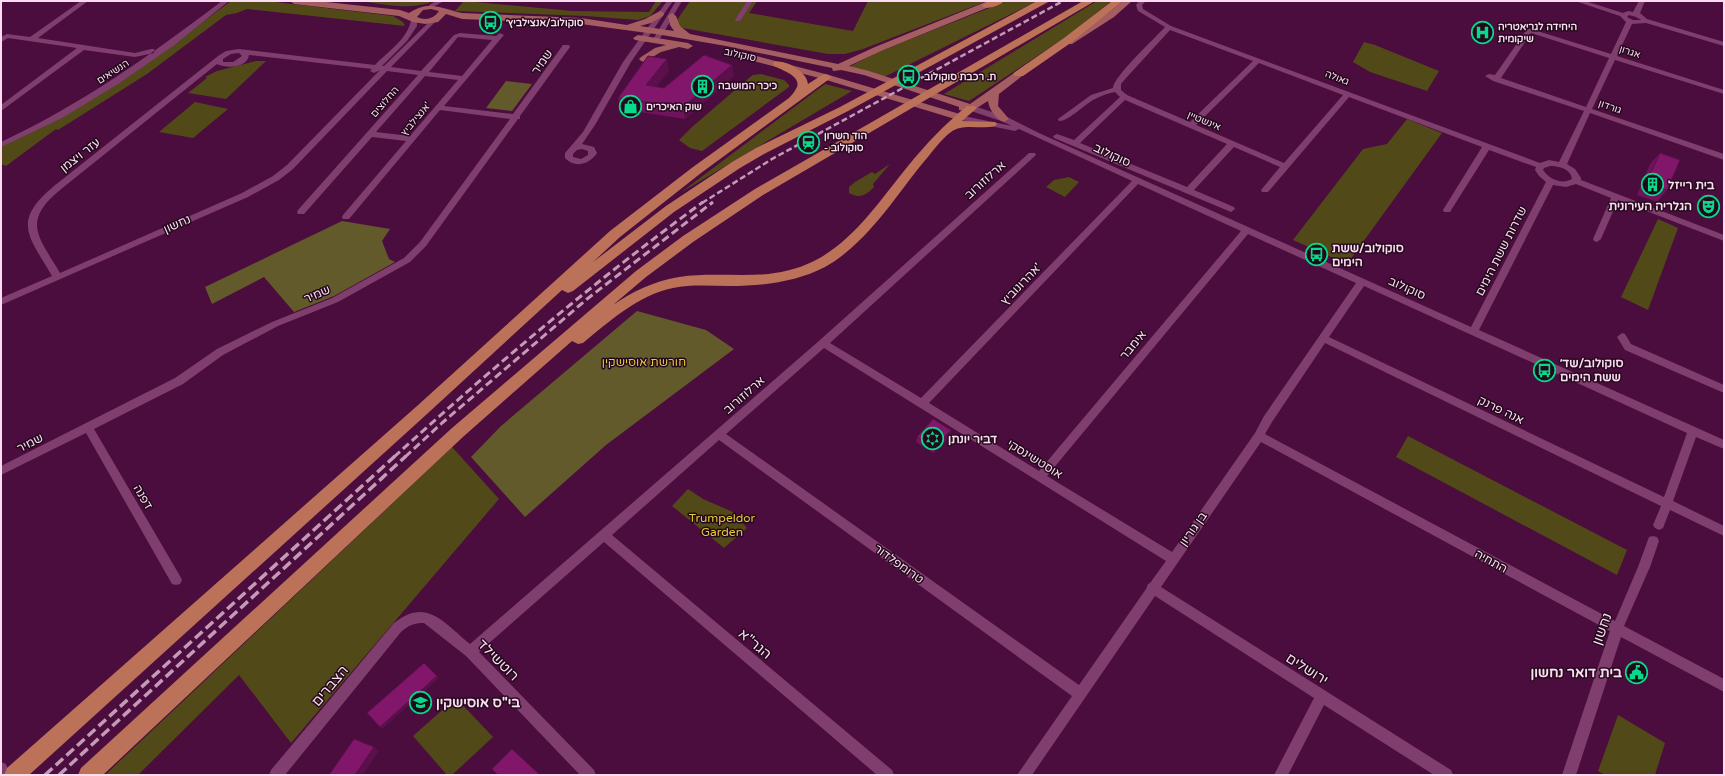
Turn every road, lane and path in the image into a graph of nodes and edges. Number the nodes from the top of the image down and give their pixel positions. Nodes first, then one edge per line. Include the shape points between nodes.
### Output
1 (85, 1) edge
2 (216, 1) edge
3 (226, 1) edge
4 (294, 1) edge
5 (326, 1) edge
6 (447, 1) edge
7 (670, 1) edge
8 (679, 1) edge
9 (750, 1) edge
10 (1045, 1) edge
11 (1090, 1) edge
12 (1118, 1) edge
13 (1128, 1) edge
14 (1143, 1) edge
15 (1578, 1) edge
16 (1642, 1) edge
17 (994, 2) edge
18 (442, 7) edge
19 (420, 8) junction
20 (660, 14) junction
21 (1636, 14) junction
22 (1623, 15) junction
23 (672, 16) junction
24 (413, 18) junction
25 (435, 20) junction
26 (738, 20) dead end
27 (1644, 20) junction
28 (1630, 22) junction
29 (621, 26) junction
30 (1169, 27) junction
31 (648, 30) junction
32 (662, 32) junction
33 (500, 36) joint
34 (4, 38) edge
35 (642, 38) junction
36 (31, 40) junction
37 (656, 41) junction
38 (688, 41) junction
39 (1724, 44) edge
40 (83, 47) junction
41 (566, 48) dead end
42 (878, 49) junction
43 (760, 51) junction
44 (244, 52) junction
45 (267, 56) junction
46 (1613, 57) junction
47 (136, 58) junction
48 (219, 59) junction
49 (644, 59) edge
50 (243, 60) junction
51 (1258, 60) junction
52 (778, 64) junction
53 (225, 65) junction
54 (839, 67) junction
55 (376, 68) junction
56 (386, 69) junction
57 (424, 73) junction
58 (1019, 74) junction
59 (199, 76) junction
60 (826, 77) junction
61 (464, 78) junction
62 (1493, 78) joint
63 (996, 90) junction
64 (1117, 90) junction
65 (1724, 92) edge
66 (1348, 94) junction
67 (1124, 97) junction
68 (792, 102) junction
69 (439, 108) junction
70 (971, 108) junction
71 (1, 109) edge
72 (1588, 110) junction
73 (517, 117) junction
74 (959, 117) junction
75 (1004, 119) junction
76 (1062, 119) dead end
77 (335, 120) junction
78 (990, 124) junction
79 (1191, 126) junction
80 (947, 129) junction
81 (370, 134) junction
82 (1036, 135) junction
83 (1056, 136) dead end
84 (1, 139) edge
85 (412, 139) junction
86 (1074, 144) junction
87 (1232, 144) junction
88 (1, 145) edge
89 (1487, 146) junction
90 (574, 148) dead end
91 (1032, 155) dead end
92 (1724, 157) edge
93 (1562, 165) junction
94 (1285, 166) junction
95 (1540, 166) junction
96 (1137, 181) junction
97 (1550, 181) junction
98 (1576, 181) junction
99 (1265, 190) dead end
100 (1188, 191) junction
101 (1616, 196) junction
102 (1231, 210) dead end
103 (1447, 210) dead end
104 (301, 212) dead end
105 (346, 217) dead end
106 (1246, 230) junction
107 (1724, 238) edge
108 (1597, 239) dead end
109 (57, 276) junction
110 (1362, 282) junction
111 (1, 302) edge
112 (1473, 332) junction
113 (1622, 337) dead end
114 (1323, 338) junction
115 (823, 343) junction
116 (1724, 389) edge
117 (922, 404) junction
118 (422, 410) junction
119 (474, 417) junction
120 (88, 427) junction
121 (1693, 431) junction
122 (719, 434) junction
123 (1259, 436) junction
124 (1724, 445) edge
125 (1, 471) edge
126 (1040, 477) junction
127 (1666, 504) junction
128 (1659, 525) dead end
129 (1724, 531) edge
130 (604, 535) junction
131 (1653, 541) dead end
132 (1172, 559) junction
133 (176, 580) dead end
134 (1152, 588) junction
135 (410, 618) joint
136 (1617, 629) junction
137 (470, 652) junction
138 (1724, 686) edge
139 (1080, 694) junction
140 (1322, 696) junction
141 (1, 769) edge
142 (18, 772) edge
143 (3, 775) edge
144 (88, 775) edge
145 (276, 775) edge
146 (589, 775) edge
147 (887, 775) edge
148 (1024, 775) edge
149 (1281, 775) edge
150 (1446, 775) edge
151 (1569, 775) edge

1 - 36 street
2 - 47 street, הנשיאים via 151,51
3 - 88 street, הנשיאים via 115,83
4 - 24 main road via 400,13
5 - 19 main road via 402,10
6 - 18 street
7 - 20 street
8 - 23 street
9 - 26 street
10 - 118 highway via 760,151 690,194 556,298
11 - 119 highway via 759,192 688,239 601,307
12 - 58 highway
13 - 58 main road
14 - 30 street, גאולה via 1138,7 1140,10
15 - 22 street
16 - 21 street
17 - 42 main road
18 - 19 main road, סוקולוב
18 - 25 main road via 441,16
18 - 29 main road, סוקולוב via 462,16 565,20
19 - 24 main road via 414,13
20 - 29 main road via 642,24
20 - 31 street
21 - 22 street
21 - 27 street
22 - 28 street
23 - 32 street
23 - 38 main road via 676,29
24 - 25 main road, סוקולוב via 421,22
24 - 55 street, נחשון via 414,26 407,36
25 - 35 main road, סוקולוב via 536,25
25 - 56 street, נחשון
27 - 28 street via 1640,23
27 - 39 street
28 - 46 street
29 - 31 main road, סוקולוב
30 - 51 street, גאולה
30 - 64 street via 1117,84
31 - 32 main road, סוקולוב
31 - 35 street
32 - 37 street
32 - 38 main road, סוקולוב
33 - 57 street, החלוצים via 456,36
33 - 61 street, אנצילביץ'
34 - 36 street
35 - 37 main road, סוקולוב
35 - 90 street
36 - 40 street
37 - 38 main road, סוקולוב
38 - 43 main road, סוקולוב
38 - 49 main road via 658,50
38 - 52 main road, סוקולוב
40 - 47 street
40 - 71 street
41 - 73 street, שמיר
42 - 43 main road via 836,58
42 - 54 main road
43 - 54 main road, סוקולוב
44 - 45 street
44 - 48 street, עזר ויצמן via 232,51
44 - 50 street via 246,56
45 - 50 street
45 - 55 street
46 - 62 street, אגרון via 1529,30
46 - 65 street, אגרון
46 - 72 street
47 - 84 street, הנשיאים via 76,100
48 - 53 street via 220,63
48 - 59 street, עזר ויצמן
50 - 53 street, עזר ויצמן
51 - 66 street, גאולה
51 - 79 street
52 - 60 main road, סוקולוב
52 - 68 highway via 797,74 803,82 801,90
53 - 59 street, עזר ויצמן
54 - 60 main road
54 - 70 main road, סוקולוב via 866,73
55 - 56 street
55 - 77 street, נחשון
56 - 57 street
56 - 77 street, נחשון
57 - 61 street
57 - 81 street, החלוצים
58 - 63 main road
59 - 109 street, עזר ויצמן via 48,195 36,210 32,220 33,235
60 - 68 highway
60 - 70 main road via 838,77 944,106
60 - 74 main road, סוקולוב
61 - 69 street, אנצילביץ'
62 - 72 street, גורדון
63 - 70 main road
63 - 75 main road via 992,103
64 - 67 street, אינשטיין
64 - 76 street via 1103,91
66 - 89 street, גאולה
66 - 94 street
67 - 79 street, אינשטיין
67 - 86 street
68 - 118 highway via 615,234
69 - 73 street
69 - 85 street, אנצילביץ'
70 - 74 highway
70 - 75 street, סוקולוב
72 - 92 street, גורדון
72 - 93 street
73 - 120 street, שמיר via 423,244 407,260 335,300 275,324 220,352 178,381
74 - 78 street, סוקולוב
74 - 80 highway
75 - 82 street, סוקולוב
77 - 109 street, נחשון via 290,167 266,184
78 - 80 highway via 964,124
78 - 82 street, סוקולוב
79 - 87 street, אינשטיין
80 - 119 highway via 864,228 831,257 803,271 772,278 674,282 643,293
81 - 85 street
81 - 104 street, החלוצים
82 - 96 street, סוקולוב
83 - 86 street
85 - 105 street, אנצילביץ'
86 - 100 street
87 - 94 street, אינשטיין
87 - 100 street
89 - 95 street, גאולה
89 - 103 street
91 - 115 street, ארלוזורוב
93 - 95 street via 1549,163
93 - 98 street via 1576,174
94 - 99 street
95 - 97 street via 1540,173
96 - 106 street, סוקולוב
96 - 117 street, אהרונוביץ'
97 - 98 street via 1564,185
97 - 112 street, שדרות ששת הימים
98 - 101 street
100 - 102 street
101 - 107 street
101 - 108 street
106 - 110 street, סוקולוב
106 - 126 street, אימבר
109 - 111 street, נחשון
110 - 112 street, סוקולוב
110 - 114 street, בן גוריון
112 - 121 street, סוקולוב
113 - 116 street via 1628,347
114 - 123 street, בן גוריון via 1268,418
114 - 127 street, אנה פרנק
115 - 117 street, אוסטשינסקי
115 - 122 street, ארלוזורוב
117 - 126 street, אוסטשינסקי
118 - 142 highway
119 - 144 highway
120 - 125 street, שמיר
120 - 133 street, דפנה
121 - 124 street, סוקולוב
121 - 127 street
122 - 130 street, ארלוזורוב
122 - 139 street, טרומפלדור
123 - 132 street, בן גוריון
123 - 136 street, התחיה
126 - 132 street, אוסטשינסקי
127 - 128 street
127 - 129 street, אנה פרנק
130 - 137 street, ארלוזורוב
130 - 147 street, הגר"א
131 - 136 street, נחשון
132 - 134 street, בן גוריון
134 - 139 street, בן גוריון
134 - 140 street, ירושלים
135 - 137 street, רוטשילד via 426,617
135 - 145 street, הצברים via 390,637
136 - 138 street, התחיה
136 - 151 street, נחשון
137 - 146 street, רוטשילד
139 - 148 street, בן גוריון
140 - 149 street
140 - 150 street, ירושלים
141 - 143 street

